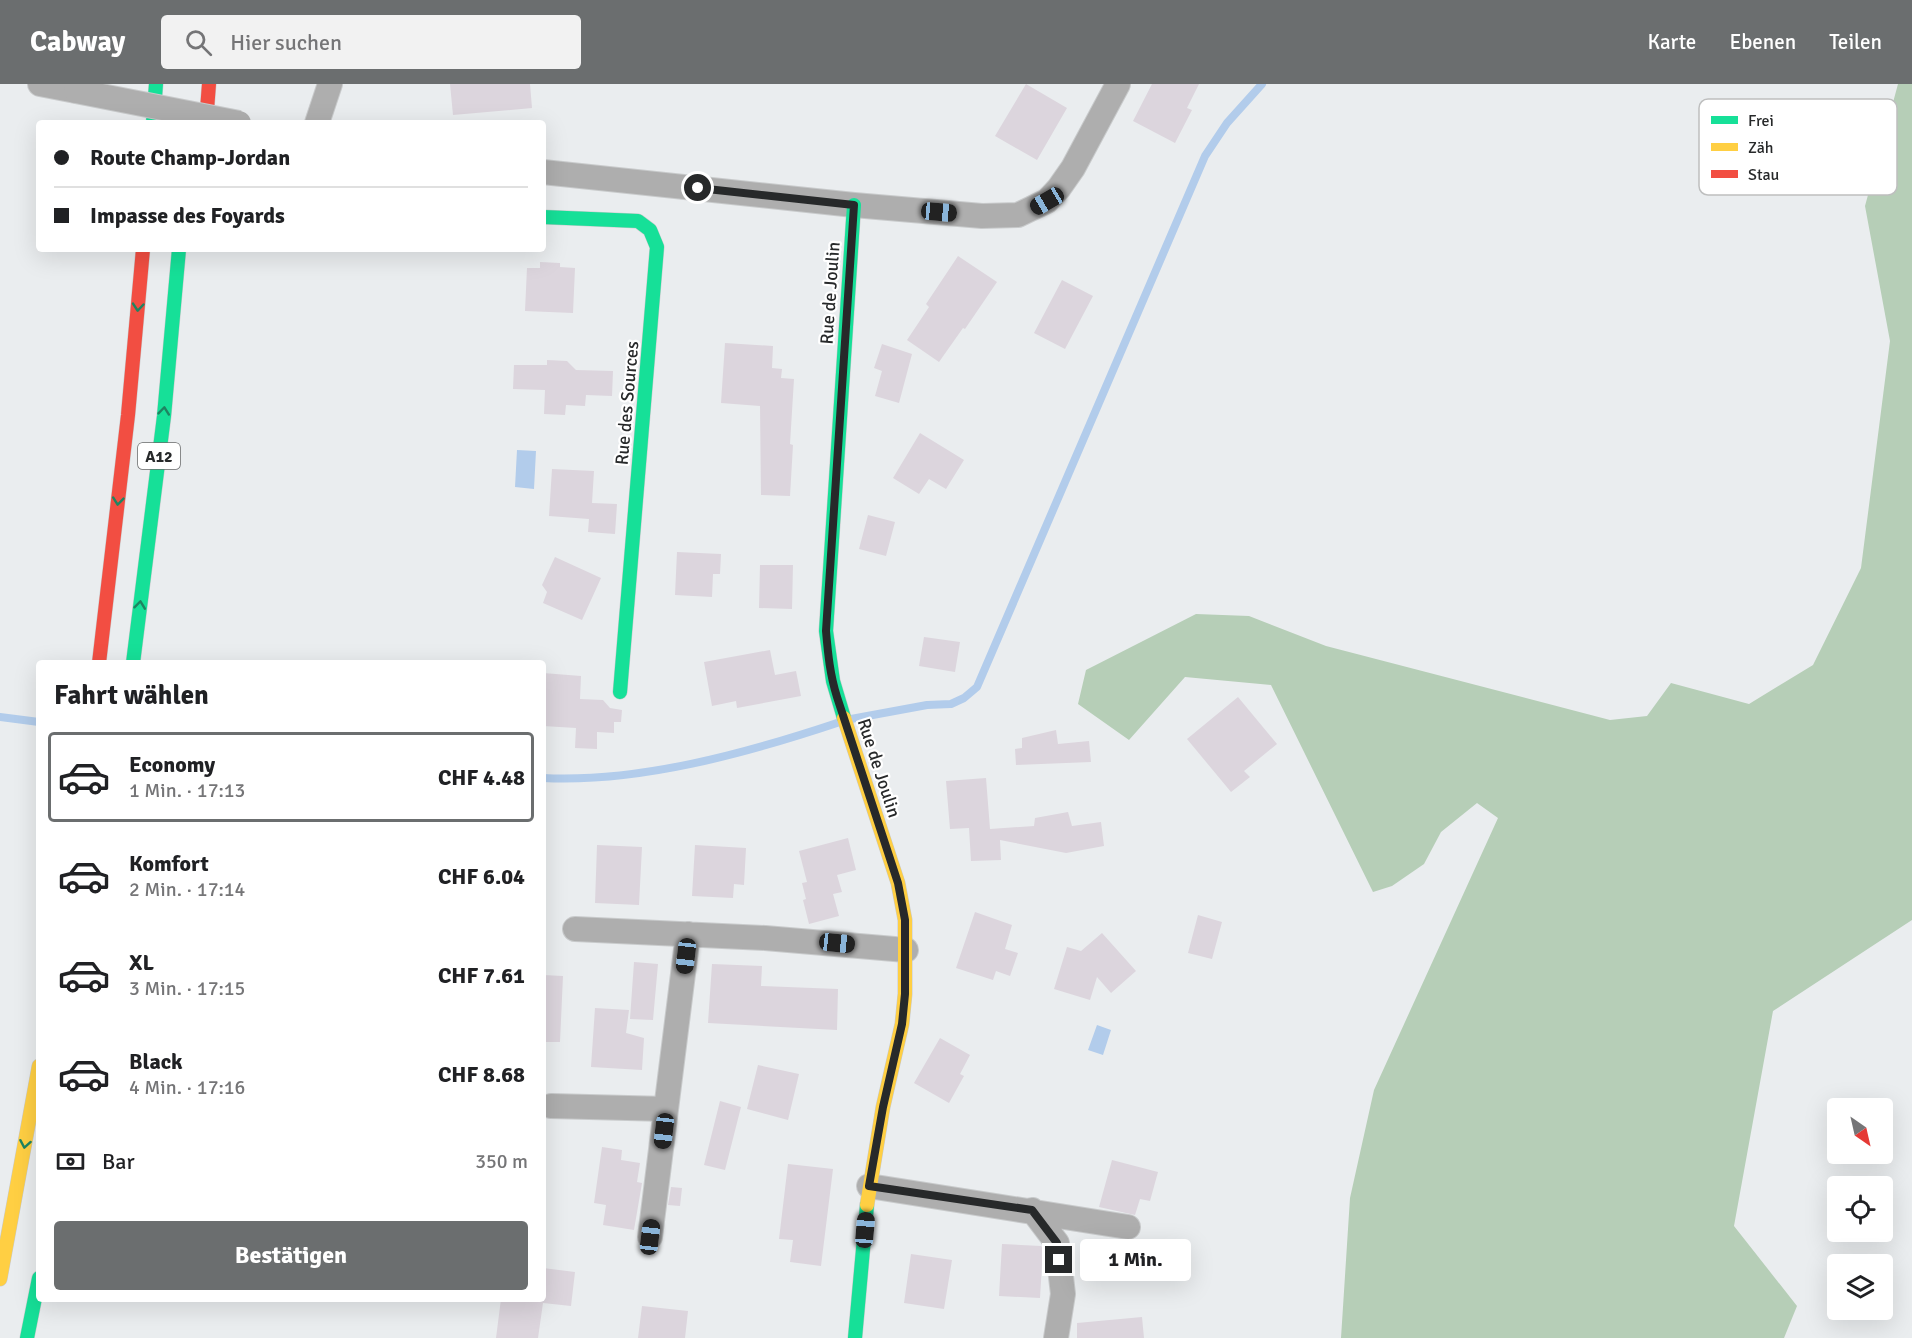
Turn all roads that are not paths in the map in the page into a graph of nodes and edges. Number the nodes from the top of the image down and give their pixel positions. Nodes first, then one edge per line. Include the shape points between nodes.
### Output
1 (40, 84) edge
2 (156, 84) edge
3 (209, 84) edge
4 (330, 84) edge
5 (1119, 84) edge
6 (190, 104) dead end
7 (153, 120) edge
8 (189, 120) edge
9 (206, 120) edge
10 (223, 120) edge
11 (318, 120) edge
12 (546, 172) edge
13 (854, 205) junction
14 (546, 217) edge
15 (143, 252) edge
16 (179, 252) edge
17 (99, 660) edge
18 (133, 660) edge
19 (620, 692) dead end
20 (575, 929) dead end
21 (688, 934) junction
22 (906, 950) junction
23 (36, 1082) edge
24 (551, 1106) dead end
25 (666, 1109) junction
26 (869, 1186) junction
27 (1032, 1210) junction
28 (1128, 1227) dead end
29 (650, 1237) dead end
30 (0, 1279) edge
31 (36, 1293) edge
32 (27, 1338) edge
33 (855, 1338) edge
34 (1056, 1338) edge

1 - 10 street, bridge
2 - 7 main road
3 - 9 main road
4 - 11 street
5 - 13 street via 1073,168 1047,201 1032,210 1000,217
6 - 8 main road
12 - 13 street
13 - 22 main road, Rue de Joulin via 826,631 830,675 898,883
14 - 19 main road, Rue des Sources via 638,221 650,229 656,241
15 -> 17 main road, A12
18 -> 16 main road, A12 via 164,416
20 - 21 street
21 - 22 street
21 - 25 street
22 - 26 main road, Rue de Joulin via 902,1024
23 -> 30 main road
24 - 25 street
25 - 29 street
26 - 27 street
26 - 33 main road, Rue de Joulin
27 - 28 street
27 - 34 street via 1057,1243 1063,1294
31 - 32 main road

